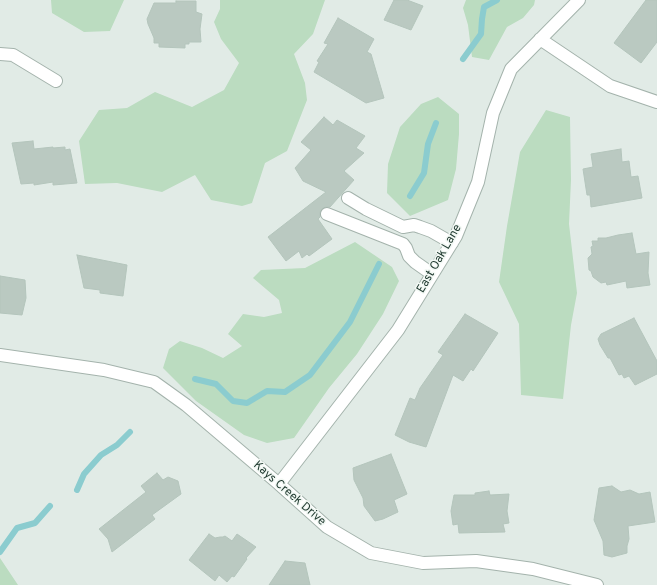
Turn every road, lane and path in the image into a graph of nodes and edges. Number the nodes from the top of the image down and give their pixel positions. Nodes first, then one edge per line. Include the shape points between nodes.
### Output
1 (579, 0) edge
2 (540, 39) junction
3 (0, 54) edge
4 (56, 81) dead end
5 (657, 102) edge
6 (348, 198) dead end
7 (327, 214) dead end
8 (452, 243) junction
9 (432, 274) junction
10 (0, 355) edge
11 (279, 484) junction
12 (597, 585) edge

1 - 2 street, East Oak Lane
2 - 5 street via 610,86
2 - 8 street, East Oak Lane via 512,69 493,113 478,182
3 - 4 street via 13,55
6 - 8 street via 403,226 420,227
7 - 9 street via 403,244 415,262
8 - 9 street, East Oak Lane
9 - 11 street, East Oak Lane via 398,330
10 - 11 street, Kays Creek Drive via 104,370 154,382 186,405
11 - 12 street, Kays Creek Drive via 327,528 371,553 423,563 476,561 533,569

